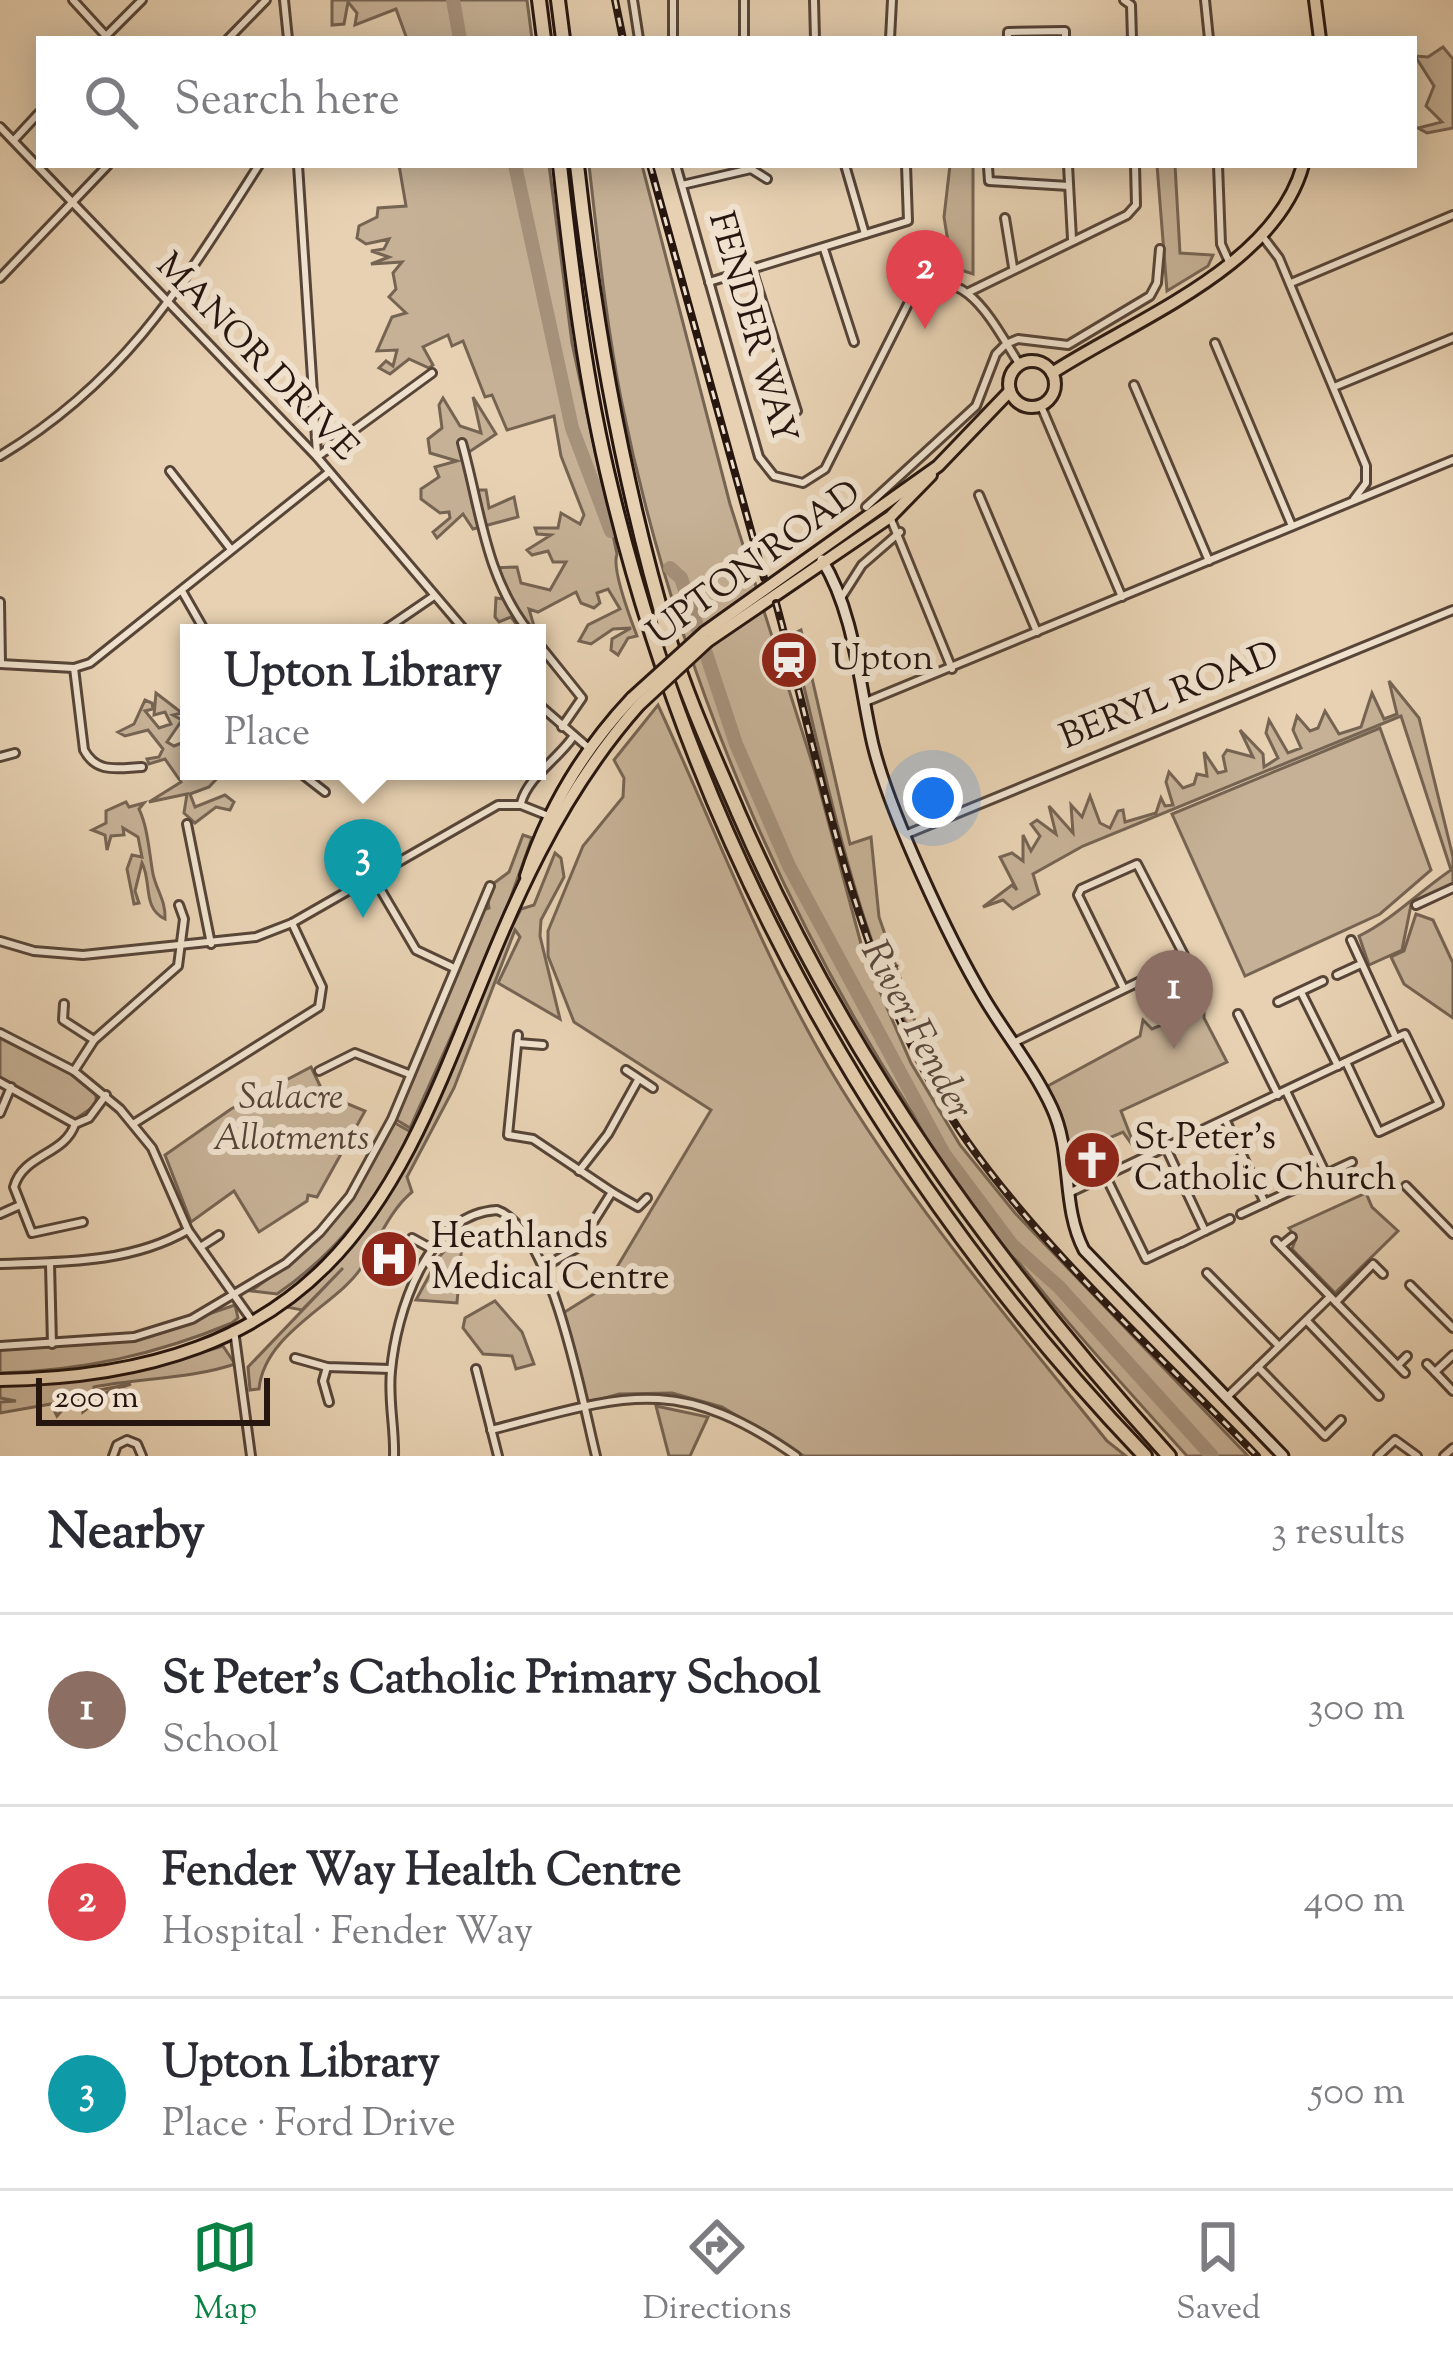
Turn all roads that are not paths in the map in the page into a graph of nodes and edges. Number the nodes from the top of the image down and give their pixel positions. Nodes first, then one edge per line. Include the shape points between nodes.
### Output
1 (74, 0) edge
2 (142, 0) edge
3 (266, 0) edge
4 (284, 0) edge
5 (539, 0) edge
6 (558, 0) edge
7 (633, 0) edge
8 (673, 0) edge
9 (744, 0) edge
10 (814, 0) edge
11 (892, 0) edge
12 (1124, 0) edge
13 (1205, 0) edge
14 (1315, 0) edge
15 (1065, 30) edge
16 (103, 36) edge
17 (105, 36) edge
18 (231, 36) edge
19 (288, 36) edge
20 (544, 36) edge
21 (562, 36) edge
22 (639, 36) edge
23 (673, 36) edge
24 (744, 36) edge
25 (815, 36) edge
26 (890, 36) edge
27 (1008, 36) edge
28 (1132, 36) edge
29 (1208, 36) edge
30 (1320, 36) edge
31 (36, 115) edge
32 (2, 134) edge
33 (14, 140) junction
34 (36, 164) edge
35 (39, 168) edge
36 (105, 168) edge
37 (257, 168) edge
38 (298, 168) edge
39 (560, 168) edge
40 (577, 168) edge
41 (677, 168) edge
42 (755, 168) edge
43 (760, 168) edge
44 (846, 168) edge
45 (907, 168) edge
46 (988, 168) edge
47 (1068, 168) edge
48 (1135, 168) edge
49 (1218, 168) edge
50 (1302, 168) edge
51 (767, 179) dead end
52 (682, 185) junction
53 (1069, 186) junction
54 (71, 203) junction
55 (1453, 214) edge
56 (1005, 218) dead end
57 (733, 227) dead end
58 (865, 234) junction
59 (1263, 237) junction
60 (1072, 239) junction
61 (824, 248) junction
62 (1160, 249) dead end
63 (1230, 264) junction
64 (1013, 267) junction
65 (749, 270) junction
66 (0, 278) edge
67 (709, 282) junction
68 (1290, 284) junction
69 (969, 292) junction
70 (169, 306) junction
71 (1453, 338) edge
72 (854, 342) dead end
73 (1214, 343) dead end
74 (1006, 344) junction
75 (1020, 365) junction
76 (432, 373) dead end
77 (1052, 373) junction
78 (1134, 385) dead end
79 (1333, 388) junction
80 (1014, 396) junction
81 (1041, 406) junction
82 (797, 411) dead end
83 (462, 443) dead end
84 (0, 456) edge
85 (317, 457) junction
86 (1453, 460) edge
87 (170, 471) dead end
88 (329, 472) junction
89 (1367, 474) junction
90 (1383, 489) junction
91 (979, 495) dead end
92 (1352, 501) junction
93 (875, 507) junction
94 (1292, 526) junction
95 (901, 532) junction
96 (231, 550) junction
97 (821, 559) junction
98 (1208, 561) junction
99 (182, 592) junction
100 (434, 596) junction
101 (1122, 597) junction
102 (838, 599) junction
103 (0, 602) edge
104 (1453, 610) edge
105 (201, 624) edge
106 (393, 624) edge
107 (459, 624) edge
108 (523, 624) edge
109 (1037, 632) junction
110 (546, 653) edge
111 (1, 664) edge
112 (74, 668) junction
113 (952, 669) junction
114 (868, 701) junction
115 (546, 712) edge
116 (562, 727) junction
117 (573, 737) junction
118 (594, 752) junction
119 (14, 753) dead end
120 (0, 757) edge
121 (142, 767) dead end
122 (546, 770) edge
123 (310, 780) edge
124 (532, 780) edge
125 (326, 792) dead end
126 (520, 805) junction
127 (554, 819) junction
128 (187, 824) dead end
129 (907, 834) junction
130 (372, 875) junction
131 (490, 886) dead end
132 (1453, 888) edge
133 (179, 905) dead end
134 (1416, 905) dead end
135 (292, 923) junction
136 (0, 940) edge
137 (1352, 940) dead end
138 (212, 945) junction
139 (184, 947) junction
140 (1362, 964) junction
141 (452, 967) junction
142 (1337, 975) dead end
143 (1323, 981) dead end
144 (1124, 989) junction
145 (1301, 992) junction
146 (1278, 1002) dead end
147 (64, 1004) dead end
148 (1238, 1014) dead end
149 (0, 1033) edge
150 (1396, 1038) junction
151 (94, 1040) junction
152 (1012, 1043) junction
153 (543, 1046) dead end
154 (1342, 1064) junction
155 (626, 1070) dead end
156 (74, 1071) junction
157 (319, 1071) dead end
158 (410, 1075) junction
159 (638, 1080) junction
160 (0, 1082) edge
161 (11, 1087) junction
162 (653, 1088) dead end
163 (1282, 1093) junction
164 (106, 1095) junction
165 (0, 1113) edge
166 (1226, 1121) junction
167 (75, 1124) junction
168 (133, 1124) junction
169 (1167, 1149) junction
170 (1352, 1162) dead end
171 (579, 1171) junction
172 (1326, 1174) junction
173 (1106, 1177) junction
174 (1406, 1186) dead end
175 (612, 1192) junction
176 (1067, 1193) junction
177 (647, 1198) dead end
178 (1265, 1203) junction
179 (18, 1206) junction
180 (0, 1214) edge
181 (1241, 1214) dead end
182 (1230, 1219) dead end
183 (83, 1221) dead end
184 (188, 1229) junction
185 (1205, 1231) junction
186 (1453, 1234) edge
187 (219, 1235) dead end
188 (1292, 1237) dead end
189 (412, 1238) dead end
190 (201, 1247) junction
191 (432, 1249) junction
192 (50, 1263) junction
193 (0, 1264) edge
194 (544, 1267) junction
195 (1207, 1273) dead end
196 (1382, 1274) dead end
197 (1410, 1285) dead end
198 (235, 1298) junction
199 (1333, 1299) junction
200 (251, 1320) junction
201 (1306, 1320) junction
202 (1453, 1328) edge
203 (234, 1330) junction
204 (52, 1344) junction
205 (0, 1346) edge
206 (1279, 1346) junction
207 (1453, 1355) edge
208 (1407, 1356) dead end
209 (295, 1358) dead end
210 (1426, 1364) dead end
211 (1397, 1365) junction
212 (327, 1366) junction
213 (1258, 1367) junction
214 (476, 1369) dead end
215 (391, 1370) junction
216 (1435, 1372) junction
217 (1405, 1373) dead end
218 (0, 1379) edge
219 (1453, 1391) edge
220 (1378, 1396) dead end
221 (1226, 1398) junction
222 (329, 1402) dead end
223 (583, 1406) junction
224 (1341, 1420) dead end
225 (491, 1430) junction
226 (1453, 1448) edge
227 (111, 1456) edge
228 (142, 1456) edge
229 (251, 1456) edge
230 (394, 1456) edge
231 (498, 1456) edge
232 (596, 1456) edge
233 (796, 1456) edge
234 (1144, 1456) edge
235 (1168, 1456) edge
236 (1283, 1456) edge
237 (1378, 1456) edge
238 (1417, 1456) edge
239 (1444, 1456) edge

1 - 16 street
2 - 17 street
3 - 18 street
4 - 19 street
5 - 20 highway
6 - 21 highway
7 - 22 street
8 - 23 street
9 - 24 street
10 - 25 street
11 - 26 street
12 - 28 street
13 - 29 street
14 - 30 main road
15 - 27 street
31 - 33 street
32 - 33 street, MANOR DRIVE
33 - 34 street, MANOR DRIVE
35 - 54 street, MANOR DRIVE
36 - 54 street
37 - 70 street
38 - 85 street
39 - 234 highway via 611,488 657,652 762,907 916,1176 981,1266
40 - 235 highway via 601,361 627,484 670,640 760,864 862,1058 932,1167 1054,1328
41 - 52 street, FENDER WAY
42 - 52 street
43 - 51 street
44 - 58 street
45 - 58 street via 908,220
46 - 53 street via 988,181
47 - 53 street
48 - 60 street via 1136,205
49 - 63 street via 1221,244
50 - 59 main road
52 - 67 street, FENDER WAY
53 - 60 street
54 - 66 street
54 - 70 street, MANOR DRIVE
55 - 68 street
56 - 64 street
57 - 65 street
58 - 61 street
59 - 63 main road
59 - 68 street
60 - 64 street
61 - 65 street
61 - 72 street
62 - 74 street via 1150,296 1068,345
63 - 77 main road
64 - 69 street
65 - 67 street
65 - 82 street
67 - 69 street, FENDER WAY via 759,457 793,484 814,478 835,456 911,298 938,284
68 - 79 street
69 - 74 street
70 - 84 street via 86,397
70 - 85 street, MANOR DRIVE
71 - 79 street
73 - 94 street
74 - 75 street
74 - 93 street via 982,400
75 - 77 main road via 1041,363
75 - 80 main road via 1010,376
76 - 85 street
77 - 81 main road via 1055,388
78 - 98 street
79 - 89 street
80 - 81 main road
80 - 93 main road, UPTON ROAD via 938,466
81 - 101 street
83 - 108 street via 494,578
85 - 88 street, MANOR DRIVE
86 - 90 street
87 - 96 street
88 - 96 street
88 - 100 street, MANOR DRIVE
89 - 90 street
89 - 92 street
90 - 92 street
91 - 109 street
92 - 94 street
93 - 95 street
93 - 97 main road, UPTON ROAD
94 - 98 street
95 - 102 street
95 - 113 street
96 - 99 street
97 - 102 street
97 - 118 main road, UPTON ROAD, bridge via 707,637
98 - 101 street
99 - 105 street
99 - 112 street
100 - 106 street
100 - 107 street, MANOR DRIVE
101 - 109 street
102 - 114 street
103 - 111 street
104 - 129 street, BERYL ROAD
109 - 113 street
110 - 116 street via 581,694
111 - 112 street
112 - 121 street via 90,762
113 - 114 street
114 - 129 street via 873,745
115 - 116 street
116 - 117 street
117 - 118 street
117 - 122 street
118 - 127 main road, UPTON ROAD
119 - 120 street
123 - 125 street
124 - 126 street
126 - 127 street
126 - 130 street via 494,807
127 - 200 main road, UPTON ROAD via 382,1202 320,1273
128 - 138 street
129 - 152 street
130 - 135 street
130 - 141 street via 416,950
131 - 141 street
132 - 134 street
133 - 139 street
135 - 138 street
135 - 168 street via 322,987 319,1007
136 - 139 street via 66,955
137 - 140 street
138 - 139 street
139 - 151 street via 163,983
140 - 142 street
140 - 150 street
141 - 158 street
143 - 145 street
144 - 144 street via 1186,958 1139,866 1084,887 1079,900
144 - 152 street
145 - 146 street
145 - 154 street
147 - 151 street via 63,1020
148 - 163 street
149 - 156 street
150 - 154 street
150 - 154 street via 1405,1034 1439,1104 1379,1132
151 - 156 street
152 - 176 street via 1054,1111
153 - 171 street via 518,1039 508,1135 533,1139
154 - 163 street
155 - 159 street
156 - 164 street
157 - 158 street via 355,1053
158 - 198 street via 350,1196 286,1263
159 - 162 street
159 - 171 street
160 - 161 street
161 - 165 street
161 - 167 street
163 - 166 street
163 - 172 street
164 - 167 street
164 - 168 street
166 - 169 street
166 - 178 street
167 - 179 street via 17,1174
168 - 184 street
169 - 173 street
169 - 185 street
170 - 172 street
171 - 175 street
172 - 178 street
173 - 176 street
173 - 185 street via 1146,1259
174 - 186 street
175 - 177 street via 638,1207
175 - 194 street via 577,1248
176 - 221 street via 1084,1250
178 - 181 street
179 - 180 street
179 - 183 street via 32,1237
182 - 185 street
184 - 190 street
184 - 192 street via 137,1252
187 - 190 street
188 - 199 street via 1279,1244
189 - 191 street
190 - 198 street
191 - 194 street via 470,1217 497,1210 522,1223
191 - 215 street via 403,1312
192 - 193 street
192 - 204 street
194 - 223 street
195 - 206 street
196 - 199 street via 1377,1261
197 - 202 street
198 - 200 street
198 - 204 street via 134,1337
199 - 201 street
199 - 211 street
200 - 203 main road, UPTON ROAD
201 - 206 street
201 - 220 street
203 - 218 main road, UPTON ROAD via 130,1368
203 - 229 street
204 - 205 street
206 - 213 street
207 - 216 street
208 - 211 street
209 - 212 street
210 - 216 street
211 - 217 street
212 - 215 street
212 - 222 street
213 - 221 street
213 - 224 street via 1325,1436
214 - 225 street
215 - 230 street
216 - 219 street
221 - 236 street
223 - 225 street
223 - 232 street
223 - 233 street via 652,1396 692,1401
225 - 231 street
226 - 239 street
227 - 228 street via 127,1440
237 - 238 street via 1395,1440

